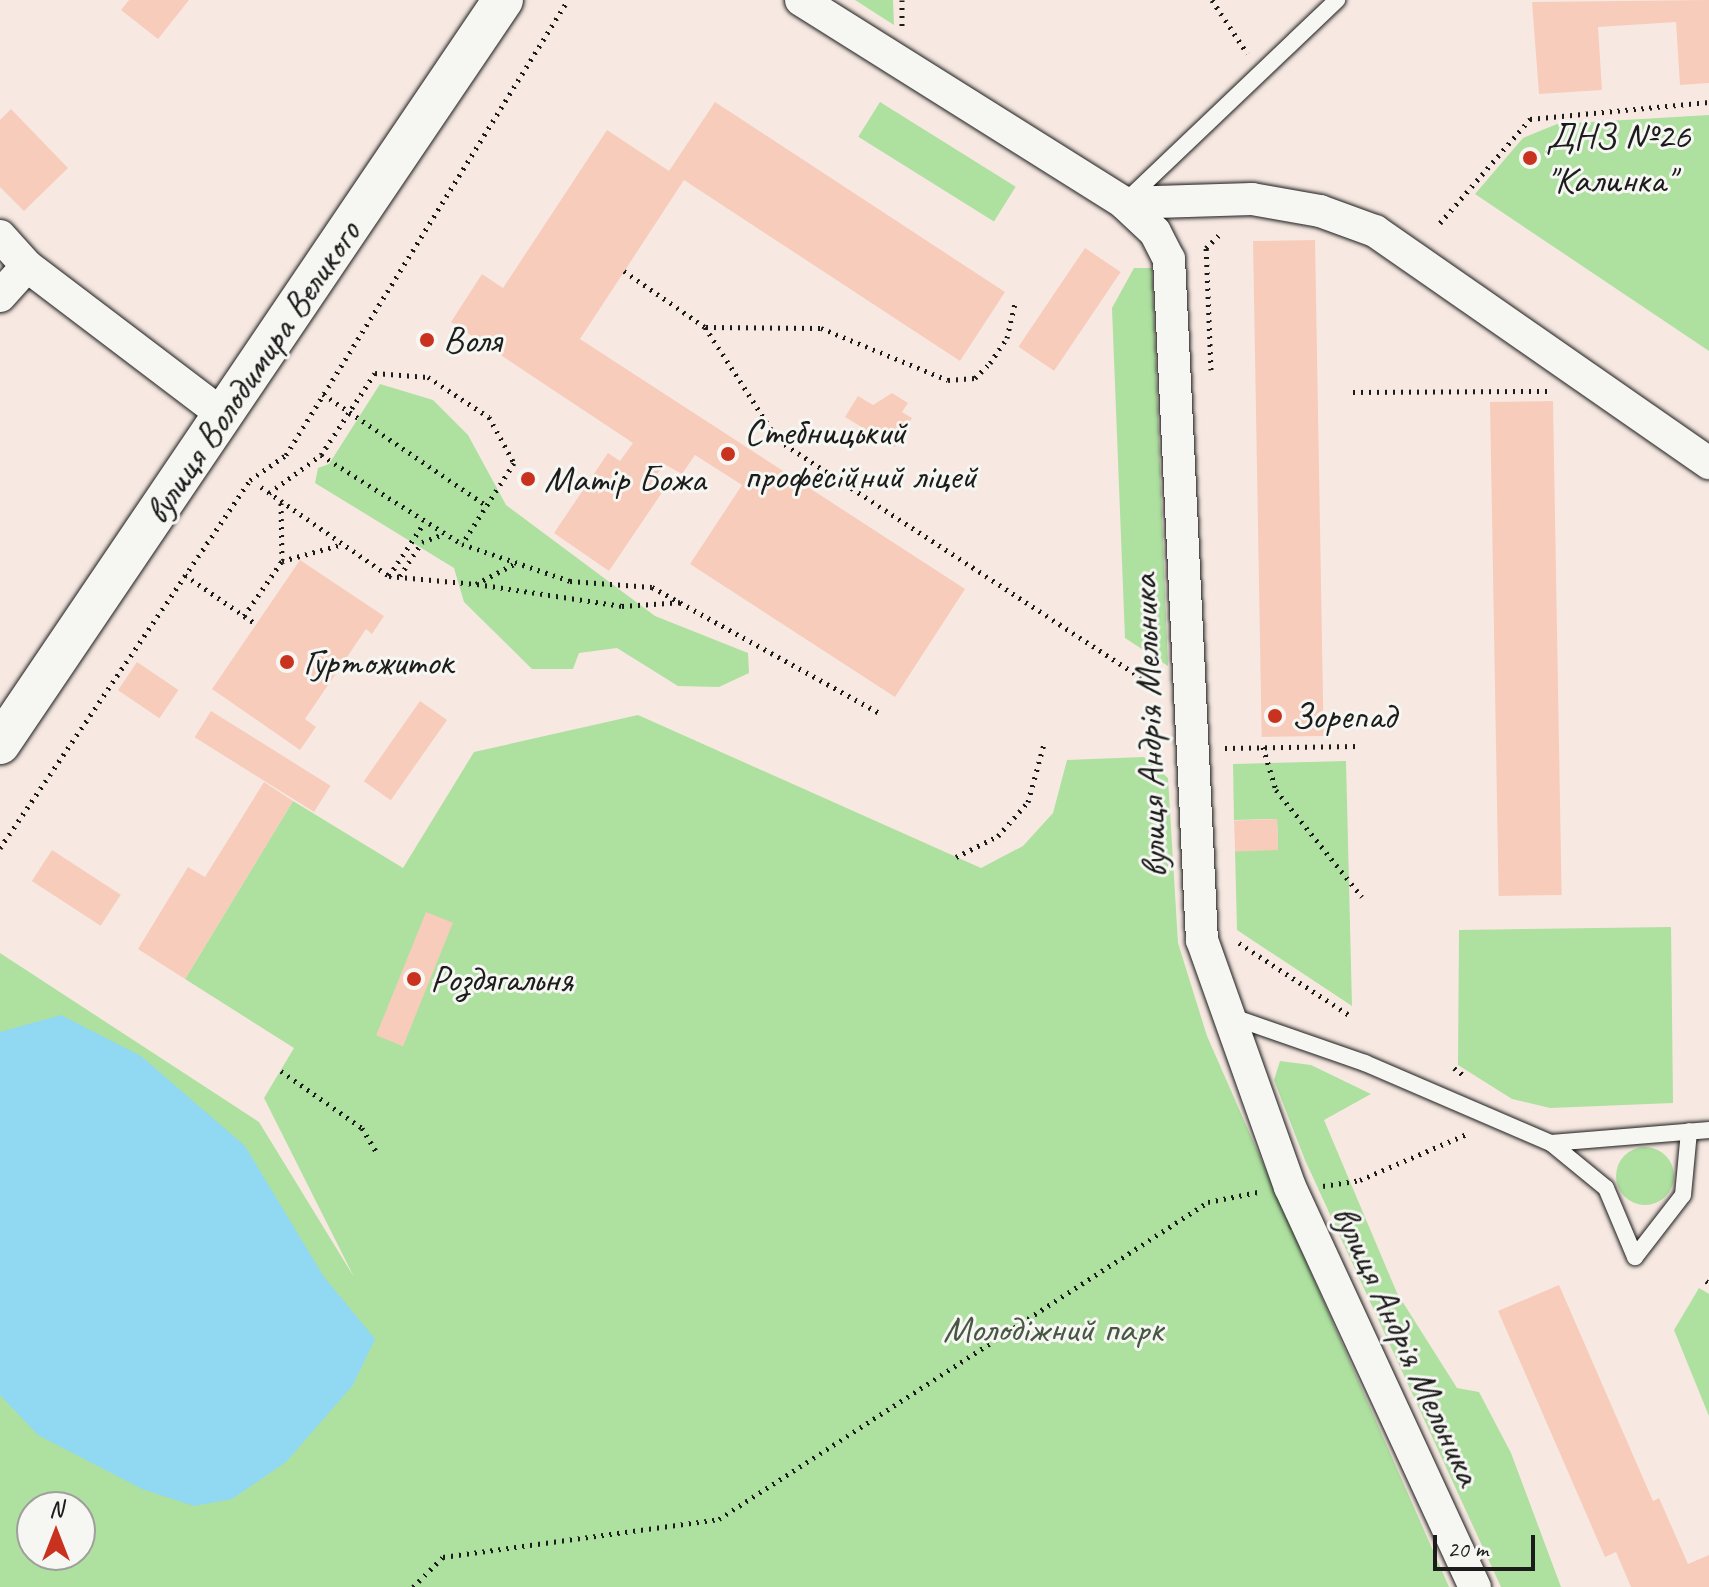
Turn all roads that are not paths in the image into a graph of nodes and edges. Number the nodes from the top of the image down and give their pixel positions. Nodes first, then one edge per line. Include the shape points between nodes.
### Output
1 (503, 0) edge
2 (801, 0) edge
3 (1337, 0) edge
4 (1124, 203) junction
5 (0, 236) edge
6 (27, 266) junction
7 (0, 296) edge
8 (223, 415) junction
9 (1709, 463) edge
10 (0, 744) edge
11 (1222, 1014) junction
12 (1709, 1130) edge
13 (1689, 1131) junction
14 (1551, 1143) junction
15 (1475, 1587) edge

1 - 8 street, вулиця Володимира Великого
2 - 4 street, вулиця Андрія Мельника
3 - 4 lane
4 - 9 street via 1252,199 1320,211 1375,231
4 - 11 street, вулиця Андрія Мельника via 1155,232 1169,259 1196,906
5 - 6 street
6 - 7 street
6 - 8 street
8 - 10 street, вулиця Володимира Великого
11 - 14 lane
11 - 15 street, вулиця Андрія Мельника via 1290,1187
12 - 13 lane
13 - 14 lane
13 - 14 lane via 1683,1195 1635,1257 1606,1188

